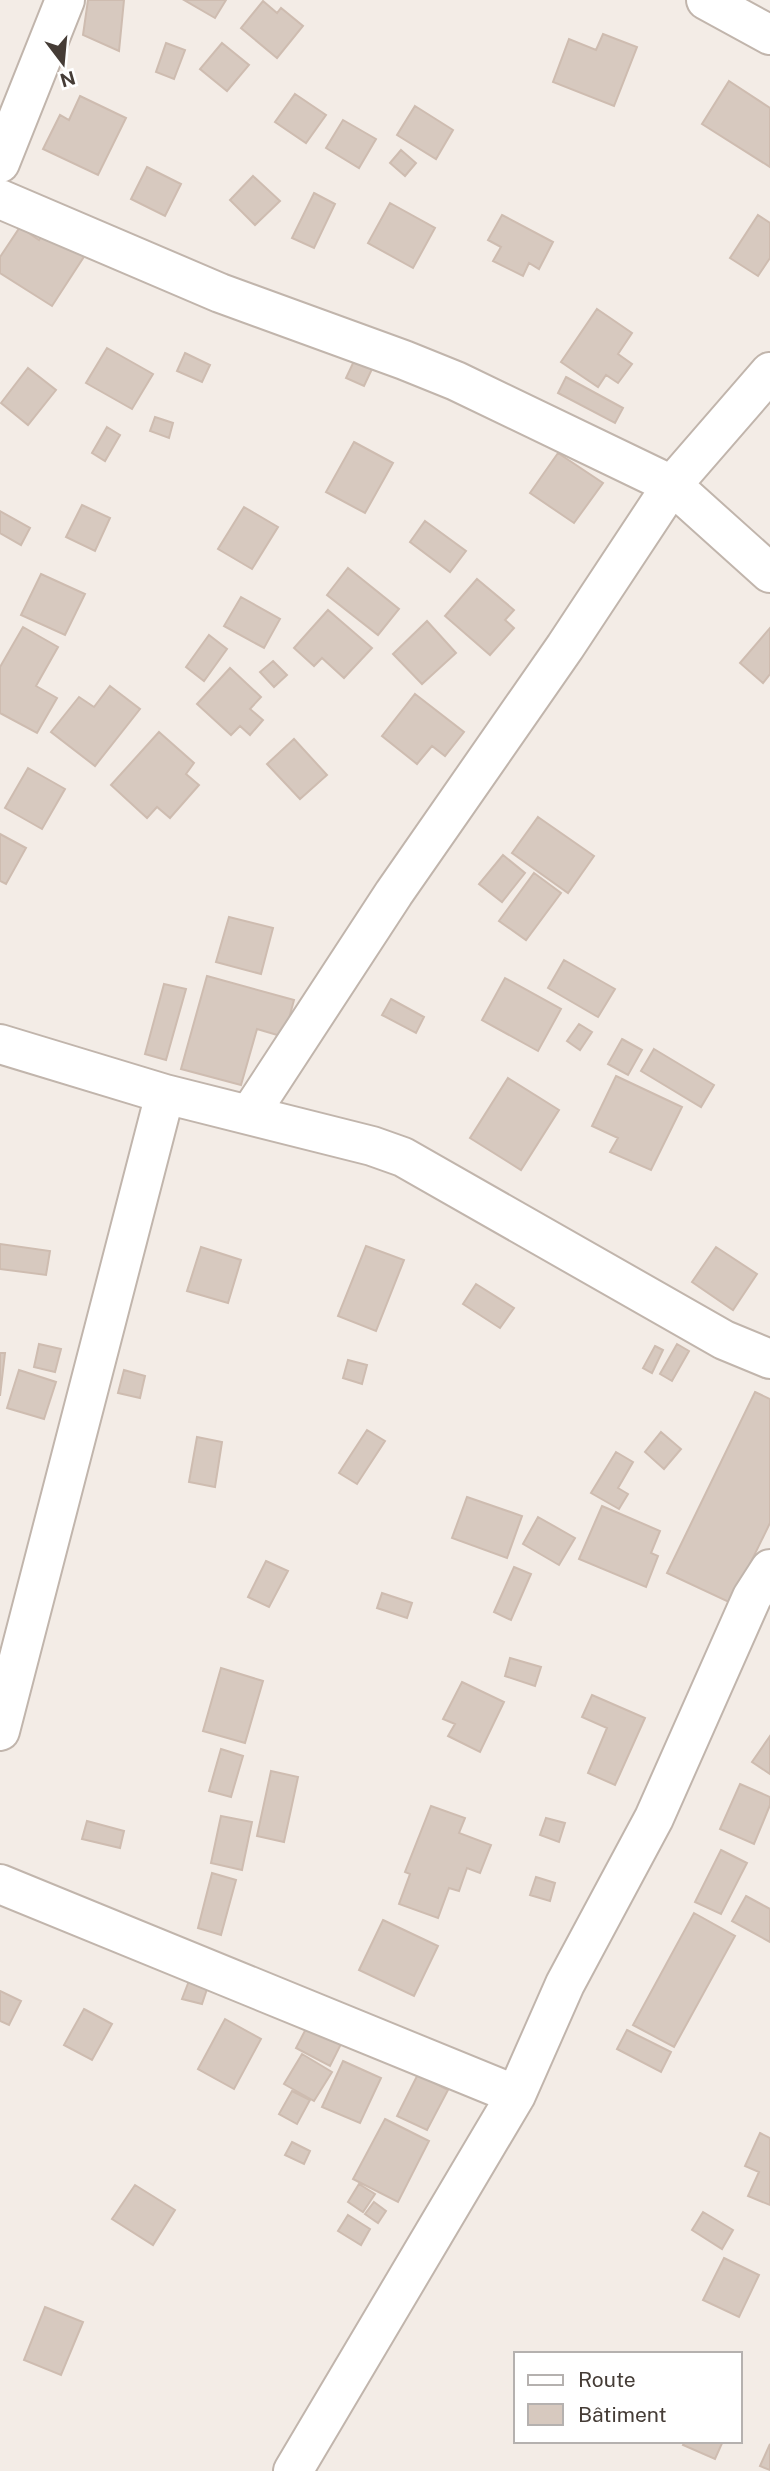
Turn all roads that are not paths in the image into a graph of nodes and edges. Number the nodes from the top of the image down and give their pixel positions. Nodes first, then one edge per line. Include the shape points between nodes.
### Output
1 (65, 0) edge
2 (706, 0) edge
3 (770, 35) edge
4 (0, 163) edge
5 (0, 199) edge
6 (770, 372) edge
7 (672, 485) junction
8 (770, 573) edge
9 (0, 1044) edge
10 (165, 1094) junction
11 (249, 1115) junction
12 (770, 1359) edge
13 (770, 1569) edge
14 (0, 1731) edge
15 (0, 1884) edge
16 (516, 2095) junction
17 (293, 2471) edge

1 - 4 street
2 - 3 street
5 - 7 street via 220,293 456,381
6 - 7 street
7 - 8 street
7 - 11 street
9 - 10 street
10 - 11 street
10 - 14 street
11 - 12 street via 403,1157 724,1340
13 - 16 street via 752,1597 654,1818 565,1984
15 - 16 street
16 - 17 street

